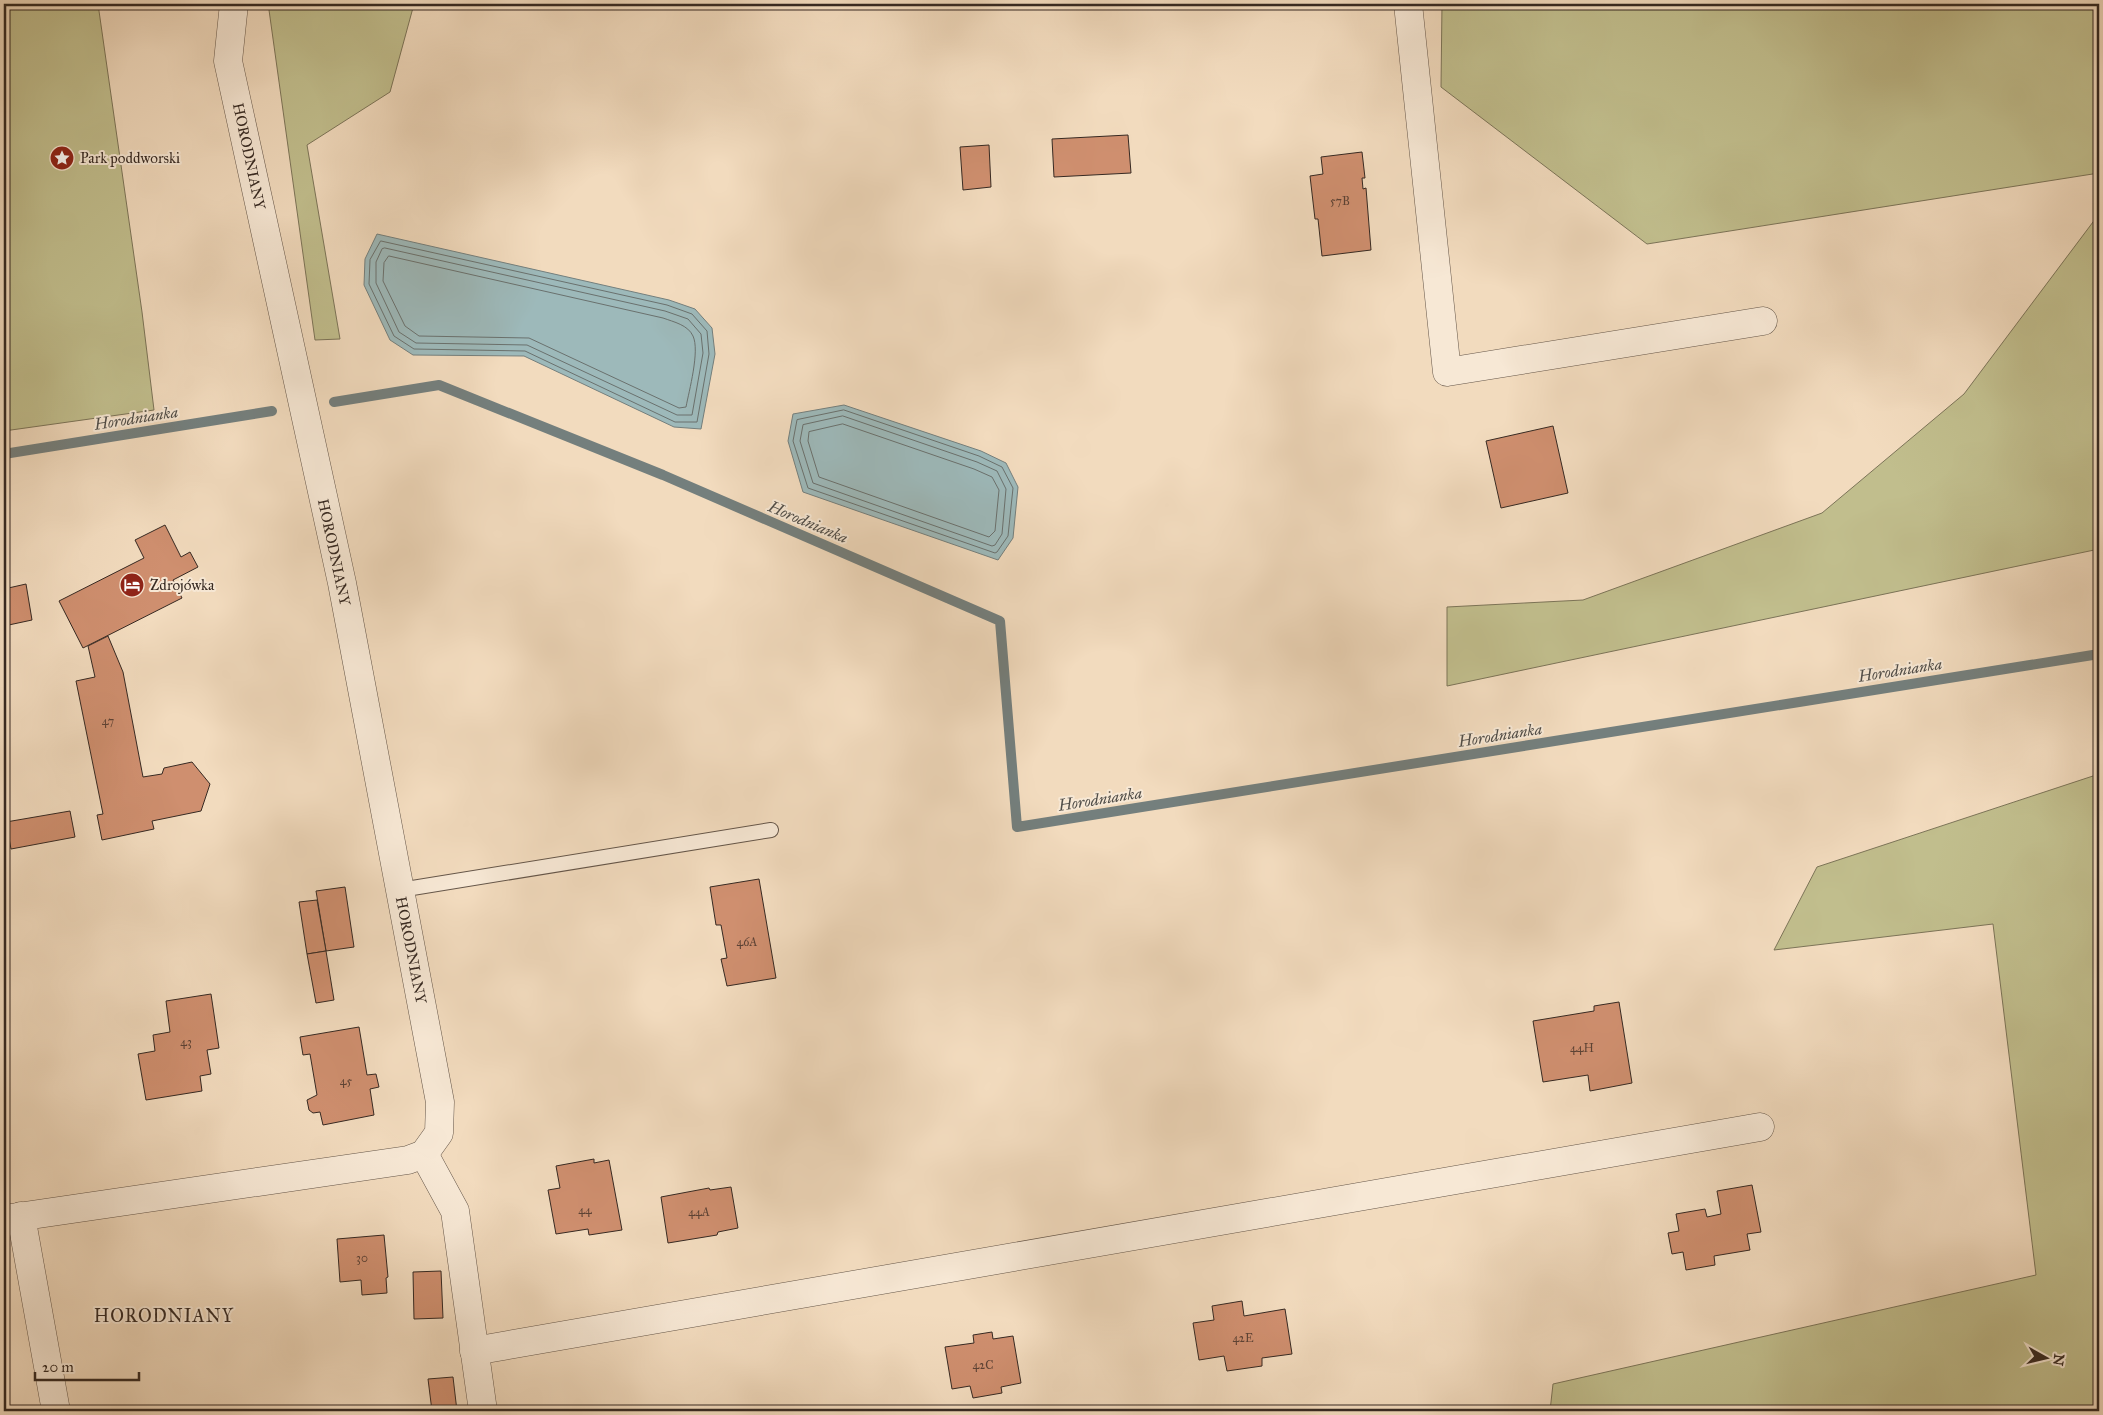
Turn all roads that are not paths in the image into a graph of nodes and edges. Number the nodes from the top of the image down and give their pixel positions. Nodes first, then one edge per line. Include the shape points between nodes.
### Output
1 (234, 4) edge
2 (1408, 4) edge
3 (1763, 321) dead end
4 (771, 830) dead end
5 (400, 890) junction
6 (1760, 1127) dead end
7 (424, 1154) junction
8 (12, 1218) edge
9 (474, 1350) junction
10 (56, 1411) edge
11 (483, 1411) edge

1 - 5 street, HORODNIANY via 228,61 342,583
2 - 3 street via 1447,372
4 - 5 lane
5 - 7 street, HORODNIANY via 440,1102 439,1133
6 - 9 street
7 - 8 street via 408,1160
7 - 9 street via 454,1211
8 - 10 street
9 - 11 street

